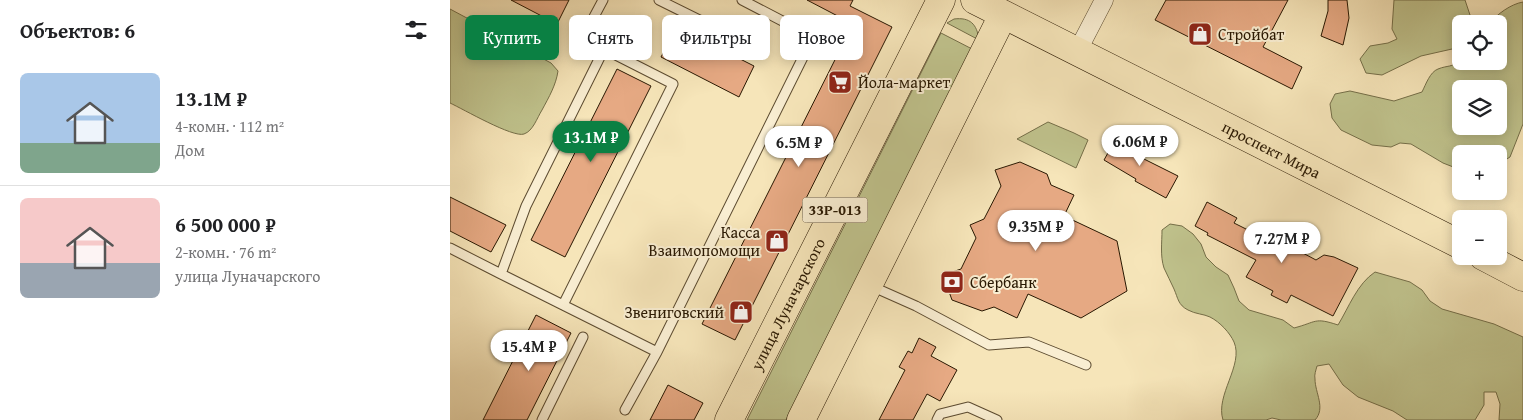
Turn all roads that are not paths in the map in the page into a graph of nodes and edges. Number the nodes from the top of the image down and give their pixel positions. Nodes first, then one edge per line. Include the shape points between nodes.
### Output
1 (603, 0) edge
2 (660, 0) edge
3 (742, 0) edge
4 (941, 0) edge
5 (974, 0) edge
6 (1104, 0) edge
7 (595, 15) edge
8 (690, 15) edge
9 (1003, 15) junction
10 (1077, 52) junction
11 (599, 60) edge
12 (626, 60) edge
13 (1452, 240) edge
14 (450, 248) edge
15 (1500, 265) edge
16 (501, 274) junction
17 (1523, 277) edge
18 (869, 285) junction
19 (563, 305) junction
20 (583, 337) dead end
21 (657, 352) junction
22 (1086, 365) dead end
23 (625, 410) dead end
24 (542, 420) edge
25 (729, 420) edge
26 (801, 420) edge
27 (937, 420) edge
28 (997, 420) edge

1 - 7 lane
2 - 8 lane
3 - 21 lane via 814,37
4 - 25 main road, улица Луначарского / 33Р-013
5 - 9 main road, проспект Мира
6 - 10 street
9 - 10 main road, проспект Мира
9 - 18 main road
10 - 13 main road, проспект Мира
11 - 16 lane via 526,206
12 - 19 lane via 673,84
14 - 16 lane
15 - 17 main road
16 - 19 lane
18 - 22 lane via 989,345 1029,342
18 - 26 main road
19 - 21 lane
20 - 24 lane
21 - 23 lane
27 - 28 lane via 940,414 968,407

